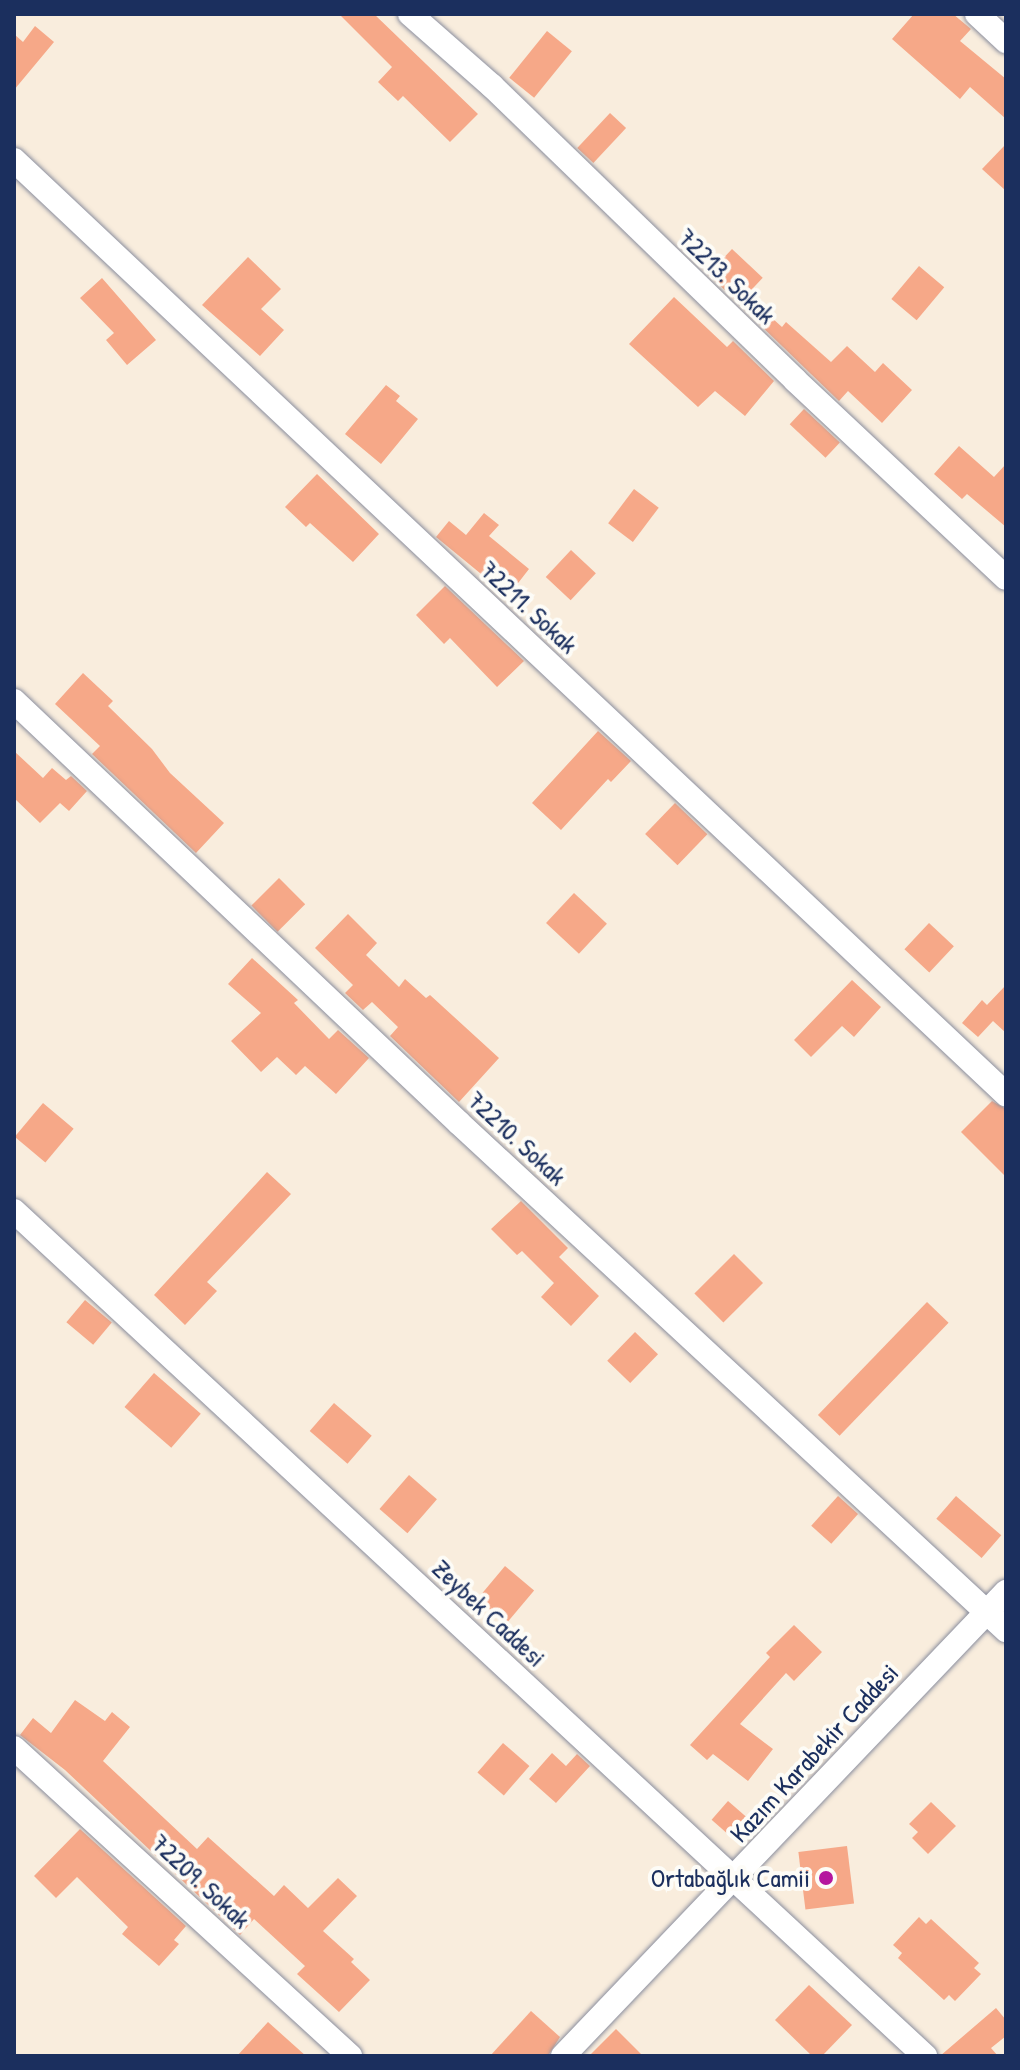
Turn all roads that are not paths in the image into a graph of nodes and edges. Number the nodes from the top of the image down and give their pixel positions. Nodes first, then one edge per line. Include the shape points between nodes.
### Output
1 (410, 14) edge
2 (977, 14) edge
3 (1006, 41) edge
4 (14, 160) edge
5 (1006, 578) edge
6 (14, 701) edge
7 (1006, 1094) edge
8 (14, 1211) edge
9 (1006, 1592) edge
10 (986, 1612) junction
11 (1006, 1630) edge
12 (14, 1748) edge
13 (734, 1879) junction
14 (350, 2056) edge
15 (563, 2056) edge
16 (925, 2056) edge

1 - 5 street, 72213. Sokak via 492,86
2 - 3 street
4 - 7 street, 72211. Sokak
6 - 10 street, 72210. Sokak
8 - 13 street, Zeybek Caddesi
9 - 10 street, Kazım Karabekir Caddesi
10 - 11 street, 72210. Sokak
10 - 13 street, Kazım Karabekir Caddesi
12 - 14 street, 72209. Sokak
13 - 15 street, Kazım Karabekir Caddesi
13 - 16 street, Zeybek Caddesi

